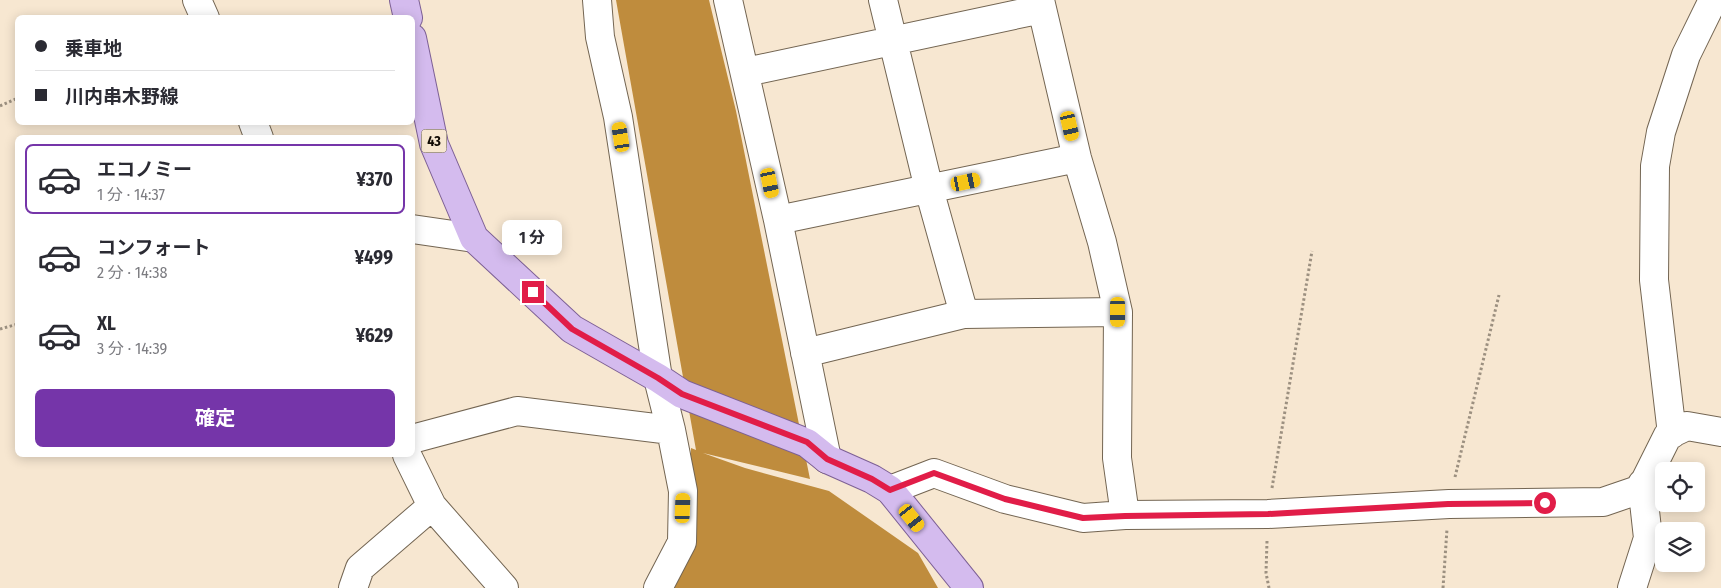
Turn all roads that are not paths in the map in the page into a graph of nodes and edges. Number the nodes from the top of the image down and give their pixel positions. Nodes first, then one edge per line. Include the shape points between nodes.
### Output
1 (197, 0) edge
2 (404, 0) edge
3 (597, 0) edge
4 (728, 0) edge
5 (883, 0) edge
6 (1713, 0) edge
7 (1041, 4) edge
8 (204, 15) edge
9 (407, 15) edge
10 (892, 41) junction
11 (415, 52) edge
12 (746, 72) junction
13 (1077, 158) junction
14 (929, 189) junction
15 (778, 220) junction
16 (415, 229) edge
17 (474, 238) junction
18 (1118, 312) junction
19 (964, 314) junction
20 (805, 353) junction
21 (658, 378) junction
22 (672, 430) junction
23 (1721, 432) edge
24 (1672, 434) junction
25 (415, 439) edge
26 (817, 451) junction
27 (408, 457) edge
28 (1642, 484) junction
29 (890, 490) junction
30 (432, 506) junction
31 (1125, 516) junction
32 (353, 588) edge
33 (504, 588) edge
34 (658, 588) edge
35 (969, 588) edge
36 (1632, 588) edge

1 - 8 street
2 - 9 main road
3 - 21 street via 600,37 618,117
4 - 12 street
5 - 10 street
6 - 24 street via 1686,54 1661,132 1655,166 1654,280
7 - 10 street
7 - 13 street
10 - 12 street
10 - 14 street
11 - 17 main road, 43 via 434,144
12 - 15 street
13 - 14 street
13 - 18 street via 1102,242
14 - 15 street
14 - 19 street
15 - 20 street
16 - 17 street
17 - 21 main road, 43 via 572,329
18 - 19 street
18 - 31 street via 1117,458
19 - 20 street
20 - 26 street
21 - 22 street
21 - 26 main road, 43 via 682,394
22 - 25 street via 517,411
22 - 34 street via 683,491 682,542
23 - 24 street via 1687,426
24 - 28 street
26 - 29 main road, 43
27 - 30 street
28 - 31 street via 1641,489 1603,502 1448,504 1268,514
28 - 36 street via 1648,538
29 - 31 street via 934,473 1005,499 1083,518
29 - 35 main road, 43
30 - 32 street via 360,568
30 - 33 street

